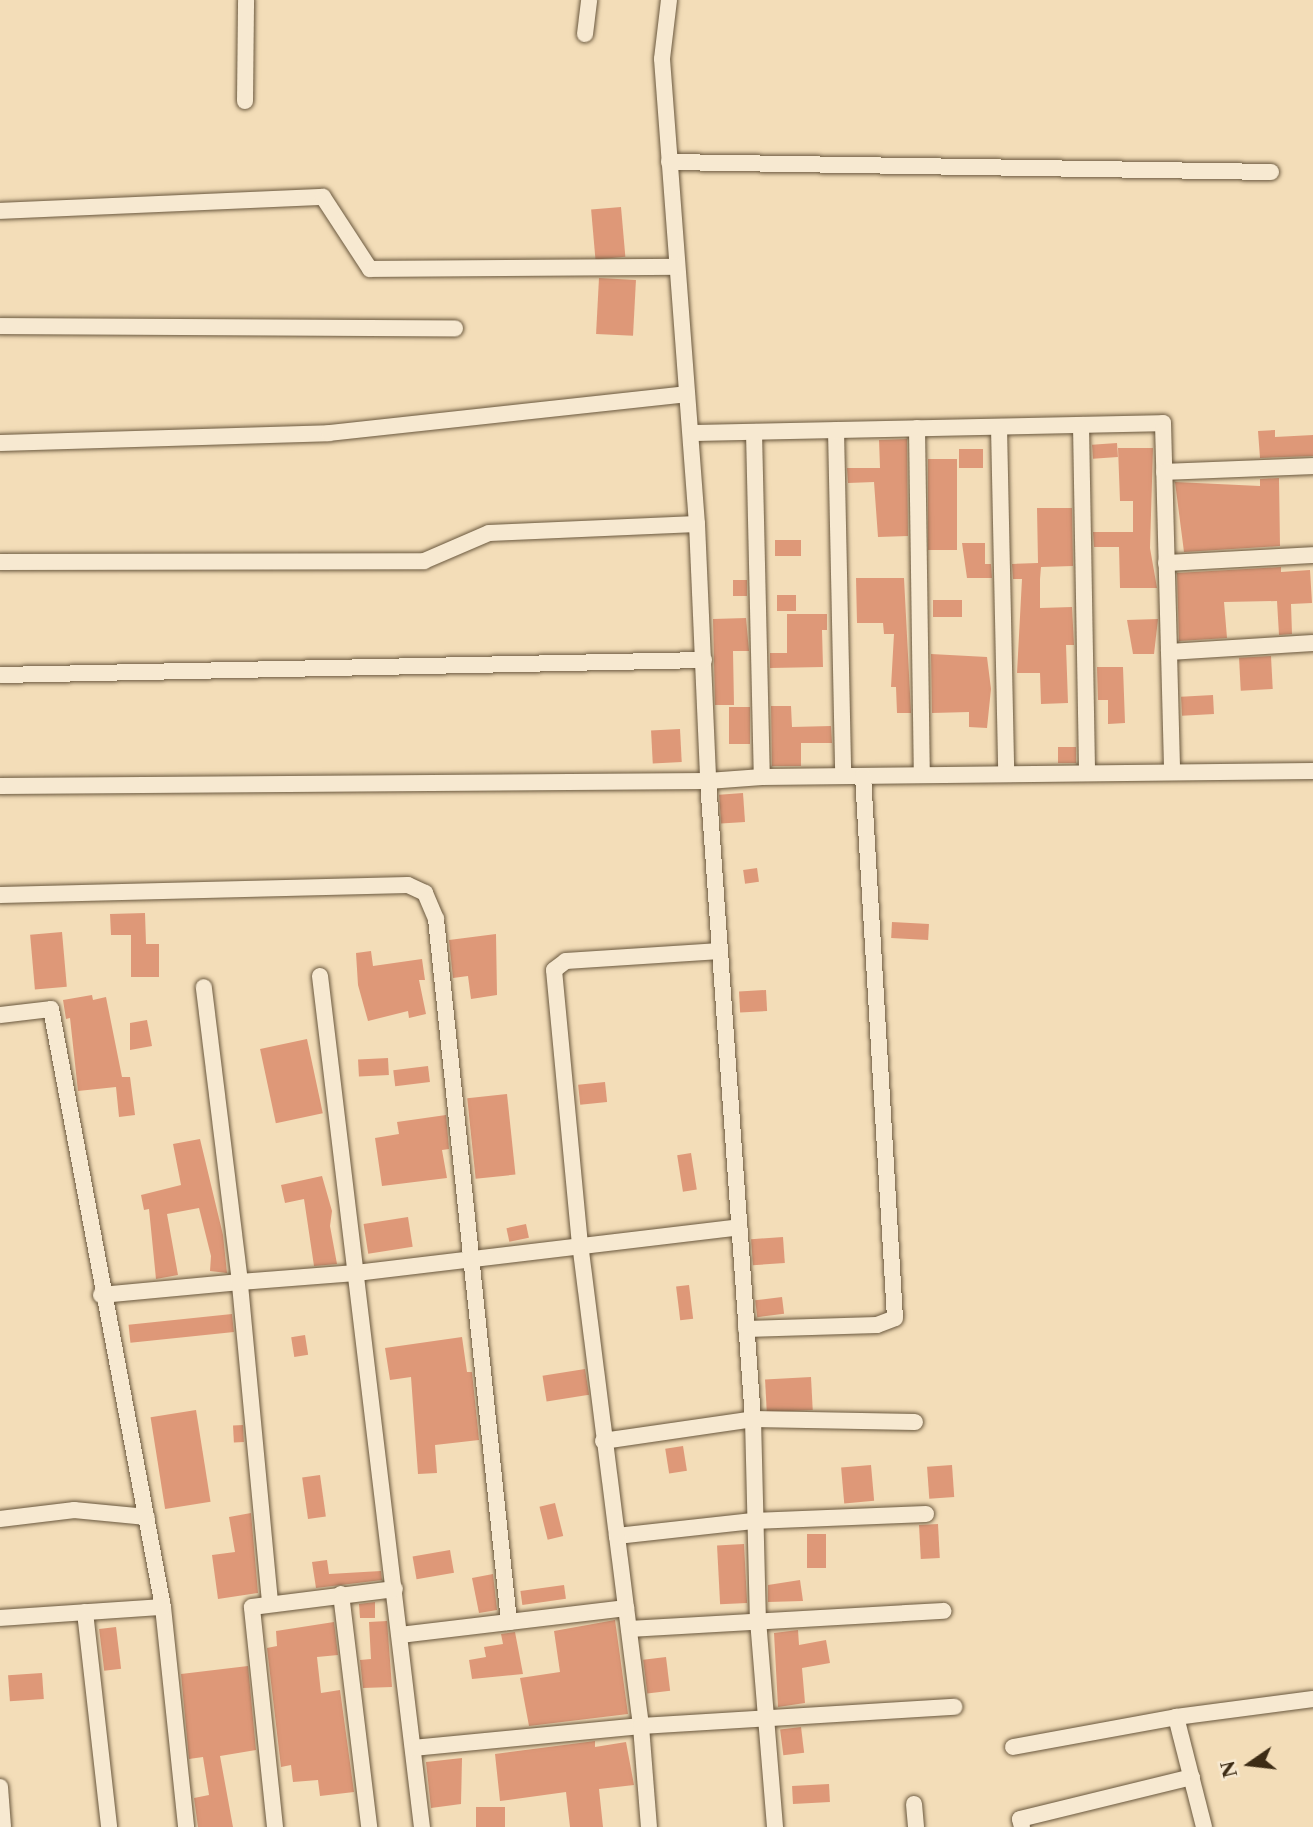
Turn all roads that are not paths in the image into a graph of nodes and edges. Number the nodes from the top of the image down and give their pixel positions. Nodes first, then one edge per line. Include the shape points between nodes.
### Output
1 (246, 0) edge
2 (589, 0) edge
3 (670, 0) edge
4 (586, 34) dead end
5 (245, 101) dead end
6 (669, 162) junction
7 (1271, 172) dead end
8 (0, 211) edge
9 (677, 267) junction
10 (0, 326) edge
11 (455, 328) dead end
12 (687, 394) junction
13 (1081, 425) junction
14 (999, 427) junction
15 (918, 428) junction
16 (836, 430) junction
17 (754, 432) junction
18 (691, 433) junction
19 (0, 443) edge
20 (1313, 466) edge
21 (1164, 472) junction
22 (697, 524) junction
23 (1313, 555) edge
24 (0, 562) edge
25 (1166, 563) junction
26 (1313, 643) edge
27 (1169, 652) junction
28 (704, 660) junction
29 (0, 675) edge
30 (1313, 771) edge
31 (1171, 772) junction
32 (1087, 773) junction
33 (1006, 774) junction
34 (922, 775) junction
35 (843, 776) junction
36 (863, 776) junction
37 (762, 777) junction
38 (708, 781) junction
39 (0, 786) edge
40 (0, 895) edge
41 (720, 951) junction
42 (320, 976) dead end
43 (204, 987) dead end
44 (0, 1015) edge
45 (739, 1227) junction
46 (580, 1245) junction
47 (469, 1258) junction
48 (356, 1273) junction
49 (240, 1282) junction
50 (101, 1295) junction
51 (746, 1329) junction
52 (752, 1419) junction
53 (915, 1422) dead end
54 (603, 1441) junction
55 (926, 1514) dead end
56 (147, 1517) junction
57 (0, 1519) edge
58 (753, 1521) junction
59 (617, 1536) junction
60 (394, 1589) junction
61 (341, 1594) junction
62 (270, 1602) junction
63 (163, 1607) junction
64 (626, 1608) junction
65 (943, 1611) dead end
66 (85, 1612) junction
67 (0, 1618) edge
68 (758, 1620) junction
69 (509, 1622) junction
70 (629, 1629) junction
71 (400, 1635) junction
72 (1313, 1699) edge
73 (954, 1707) dead end
74 (765, 1715) junction
75 (1176, 1717) junction
76 (641, 1726) junction
77 (1013, 1747) dead end
78 (413, 1748) junction
79 (1192, 1777) junction
80 (0, 1787) edge
81 (914, 1804) dead end
82 (3, 1827) edge
83 (109, 1827) edge
84 (186, 1827) edge
85 (275, 1827) edge
86 (369, 1827) edge
87 (422, 1827) edge
88 (649, 1827) edge
89 (775, 1827) edge
90 (916, 1827) edge
91 (1022, 1827) edge
92 (1204, 1827) edge

1 - 5 street
2 - 4 street
3 - 6 street via 662,59
6 - 7 street
6 - 9 street
8 - 9 street via 323,197 370,269
9 - 12 street
10 - 11 street
12 - 18 street
12 - 19 street via 329,433
13 - 14 street
13 - 21 street via 1163,423
13 - 32 street
14 - 15 street
14 - 33 street
15 - 16 street
15 - 34 street
16 - 17 street
16 - 35 street
17 - 18 street
17 - 37 street
18 - 22 street
20 - 21 street
21 - 25 street
22 - 24 street via 489,533 424,561
22 - 28 street
23 - 25 street
25 - 27 street
26 - 27 street
27 - 31 street
28 - 29 street
28 - 38 street
30 - 31 street
31 - 32 street
32 - 33 street
33 - 34 street
34 - 36 street
35 - 36 street
35 - 37 street
36 - 51 street via 895,1318 877,1325
37 - 38 street
38 - 39 street
38 - 41 street
40 - 47 street via 417,886 436,919
41 - 45 street
41 - 46 street via 566,961 554,970
42 - 48 street
43 - 49 street
44 - 50 street via 51,1009
45 - 46 street
45 - 51 street
46 - 47 street
46 - 54 street
47 - 48 street
47 - 69 street
48 - 49 street
48 - 60 street
49 - 50 street
49 - 62 street
50 - 56 street
51 - 52 street
52 - 53 street
52 - 54 street
52 - 58 street
54 - 59 street
55 - 58 street
56 - 57 street via 74,1510
56 - 63 street
58 - 59 street
58 - 68 street
59 - 64 street
60 - 61 street
60 - 71 street
61 - 62 street
61 - 86 street
62 - 85 street via 256,1604 250,1612
63 - 66 street
63 - 84 street
64 - 69 street
64 - 70 street
65 - 68 street
66 - 67 street
66 - 83 street
68 - 70 street
68 - 74 street
69 - 71 street
70 - 76 street
71 - 78 street
72 - 75 street
73 - 74 street
74 - 76 street
74 - 89 street
75 - 77 street
75 - 79 street
76 - 78 street
76 - 88 street
78 - 87 street
79 - 91 street via 1020,1819
79 - 92 street
80 - 82 street
81 - 90 street

